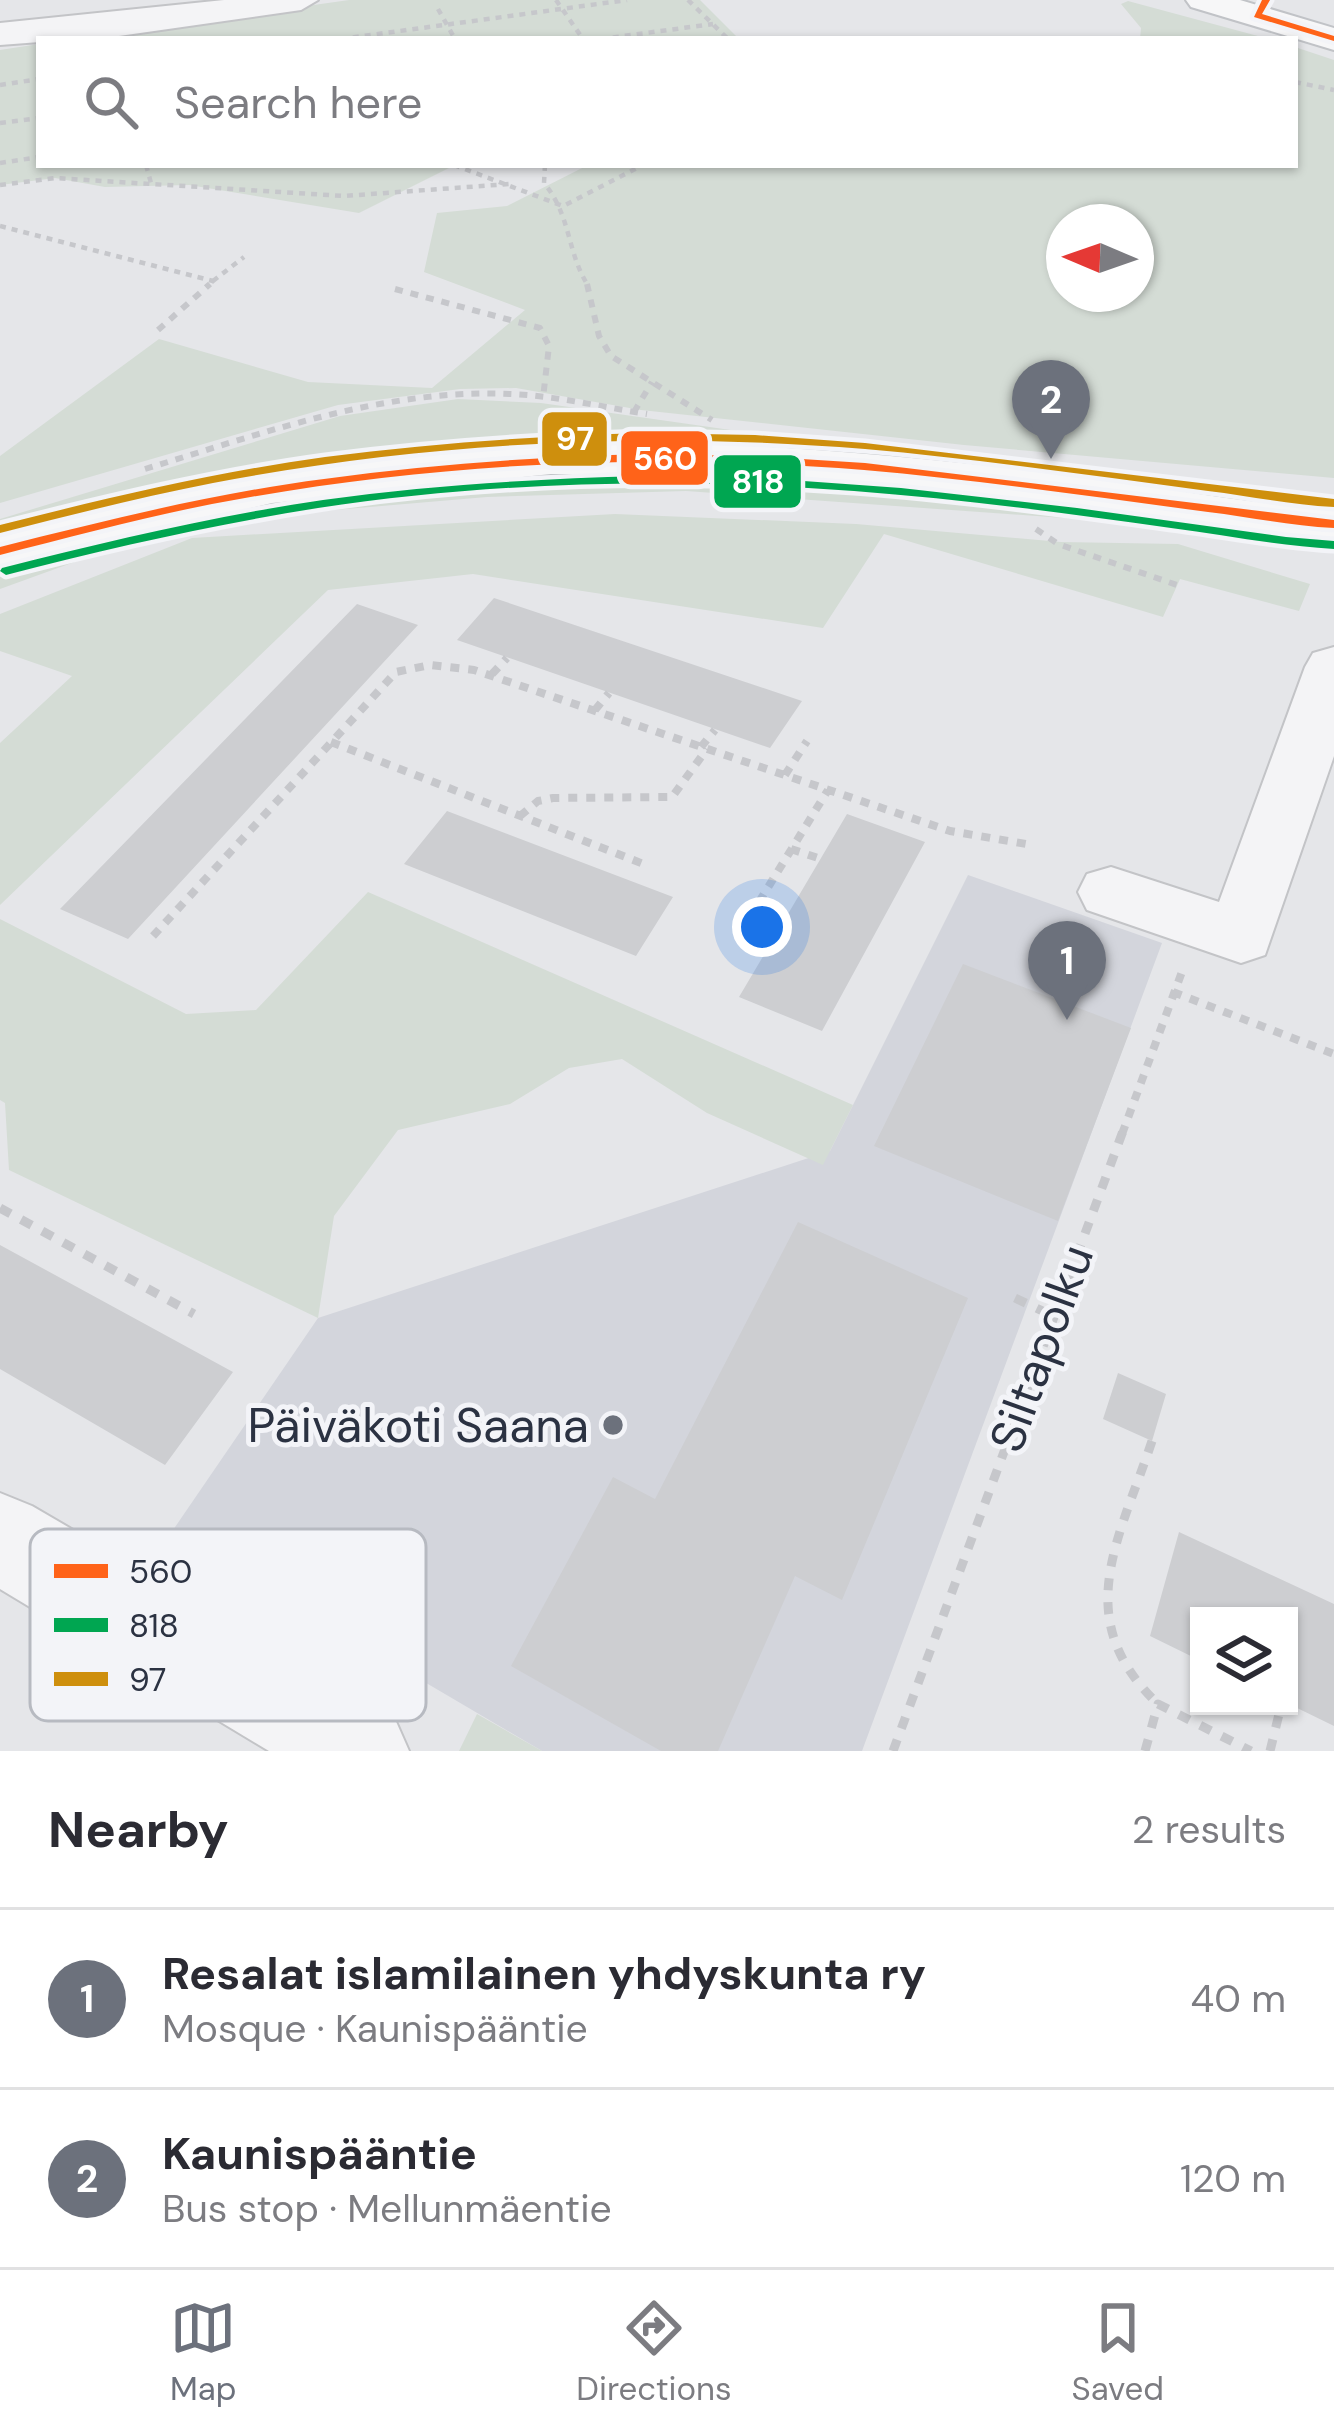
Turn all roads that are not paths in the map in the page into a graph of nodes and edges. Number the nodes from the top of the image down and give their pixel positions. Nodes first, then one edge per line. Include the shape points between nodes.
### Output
1 (301, 0) edge
2 (1203, 0) edge
3 (1274, 4) edge
4 (1334, 21) edge
5 (122, 32) edge
6 (0, 34) edge
7 (1334, 39) edge
8 (1334, 503) edge
9 (1218, 509) junction
10 (1334, 524) edge
11 (0, 551) edge
12 (1334, 667) edge
13 (1111, 892) dead end
14 (306, 1721) edge
15 (360, 1751) edge

1 - 5 street
2 - 3 main road
3 - 4 main road
3 - 7 main road
5 - 6 street
8 - 9 main road
9 - 10 main road
9 - 11 main road via 808,463 580,457 329,479 122,517
12 - 13 street via 1241,936
14 - 15 street

